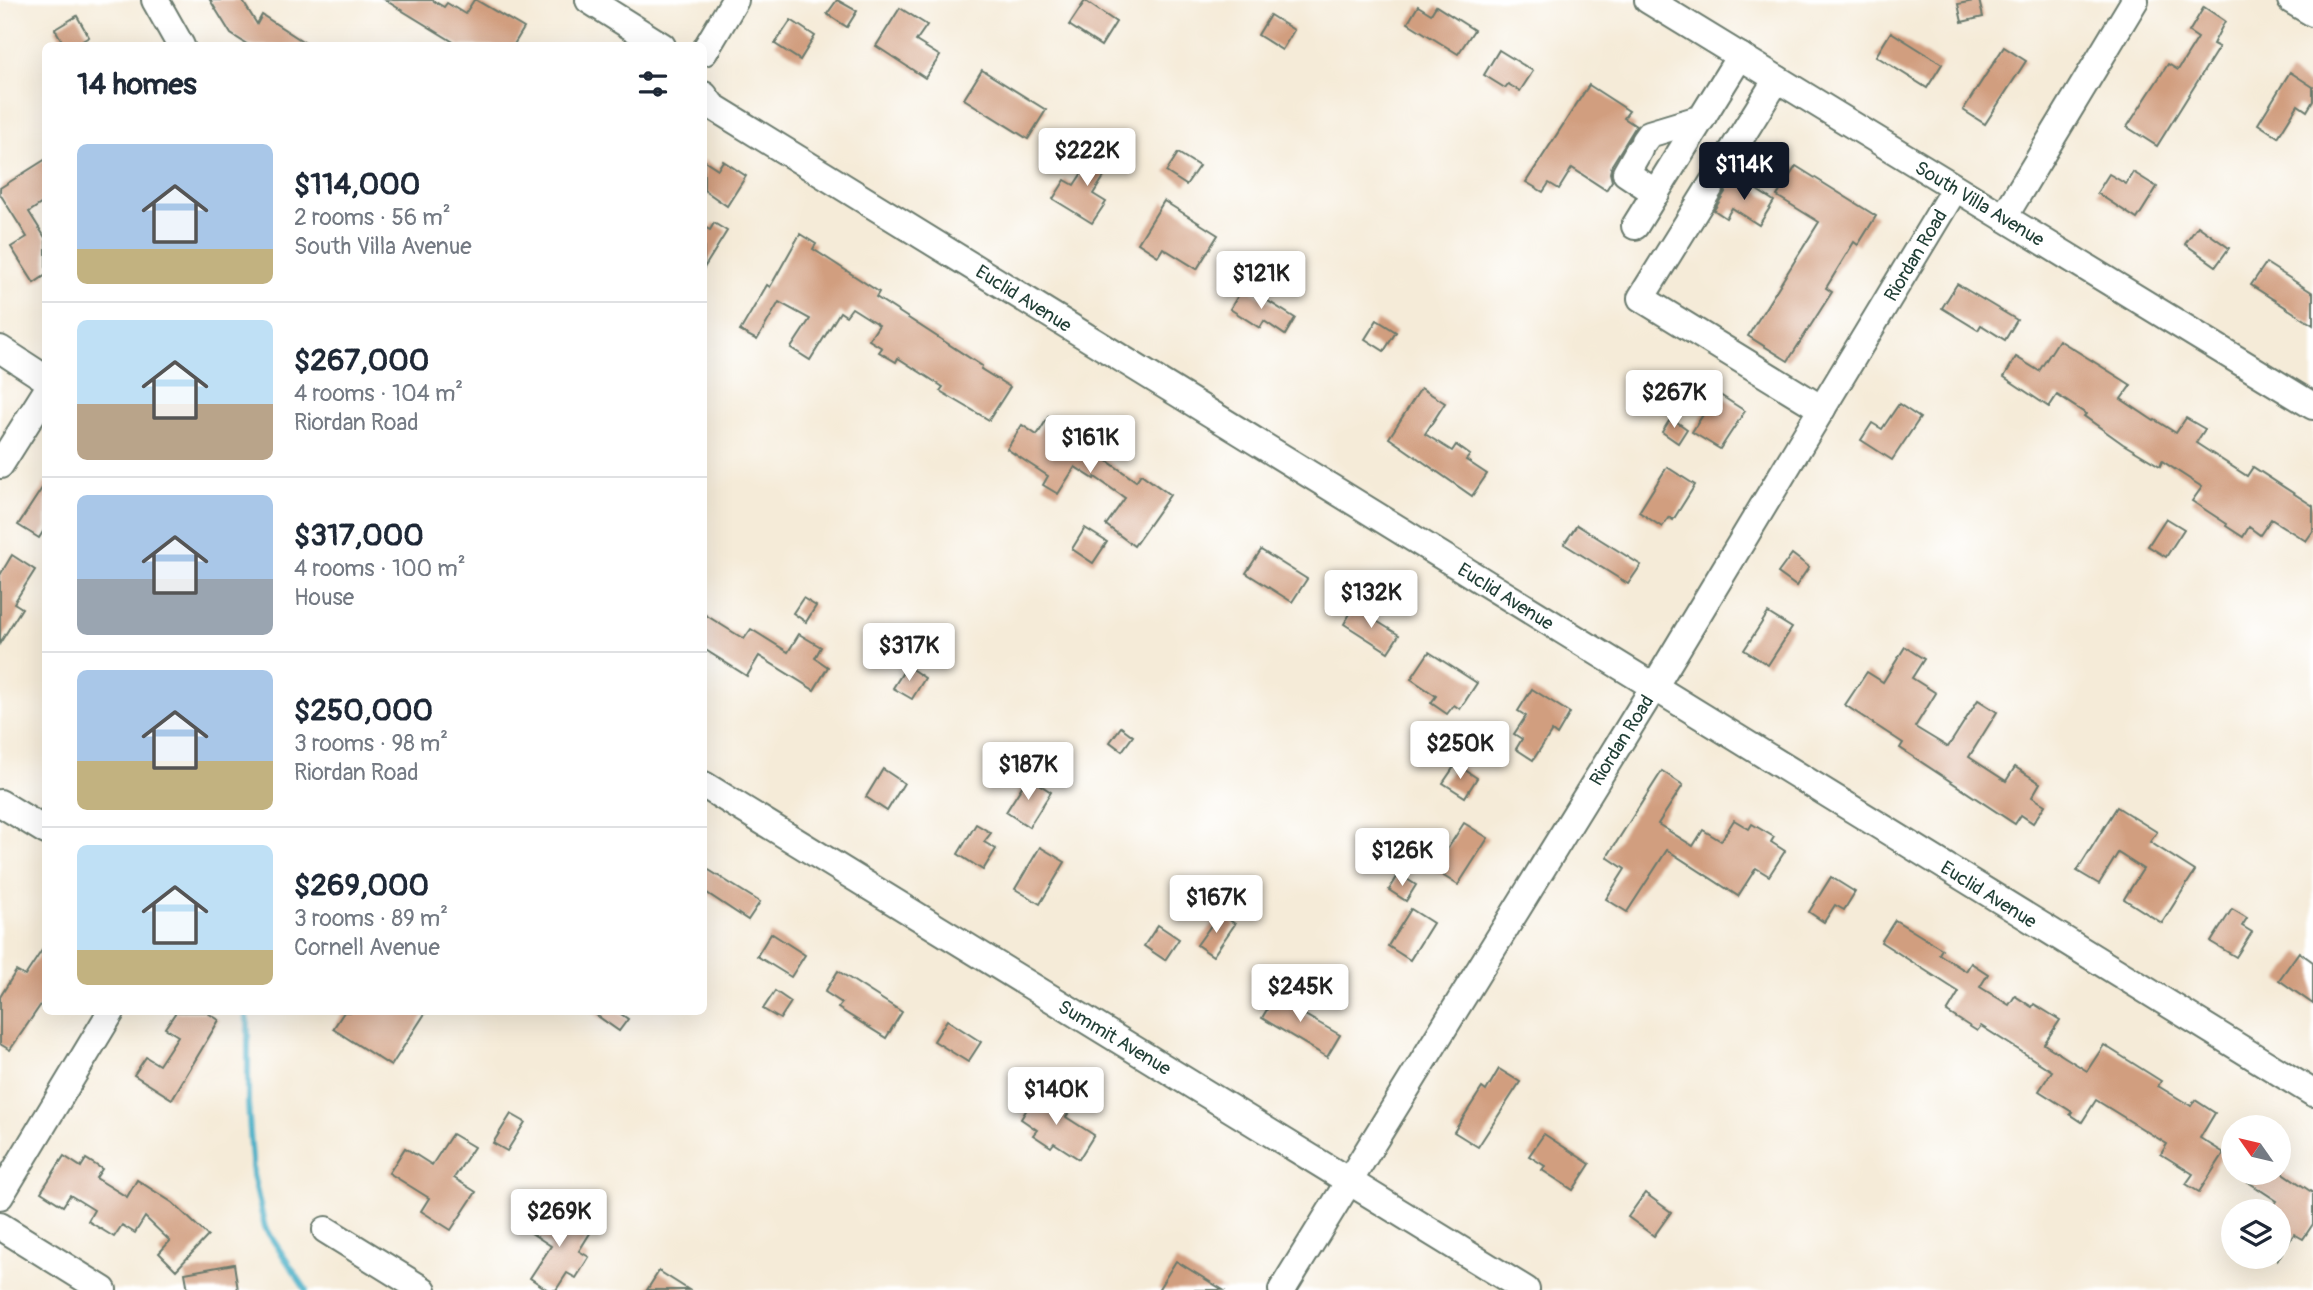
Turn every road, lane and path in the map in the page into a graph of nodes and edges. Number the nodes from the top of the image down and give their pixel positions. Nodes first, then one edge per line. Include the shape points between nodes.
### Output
1 (155, 0) edge
2 (589, 0) edge
3 (735, 0) edge
4 (1648, 0) edge
5 (2135, 0) edge
6 (2291, 0) edge
7 (2313, 13) edge
8 (179, 42) edge
9 (656, 42) edge
10 (707, 47) edge
11 (1740, 56) junction
12 (1777, 79) junction
13 (707, 99) edge
14 (1702, 118) junction
15 (1955, 188) junction
16 (1656, 193) junction
17 (2004, 218) junction
18 (1635, 226) dead end
19 (0, 349) edge
20 (42, 376) edge
21 (42, 398) edge
22 (2313, 406) edge
23 (1822, 409) junction
24 (0, 465) edge
25 (1654, 687) junction
26 (707, 787) edge
27 (0, 803) edge
28 (42, 829) edge
29 (109, 1015) edge
30 (2313, 1093) edge
31 (1349, 1180) junction
32 (0, 1196) edge
33 (0, 1226) edge
34 (326, 1230) dead end
35 (103, 1290) edge
36 (424, 1290) edge
37 (1282, 1290) edge
38 (1526, 1290) edge

1 - 8 street
2 - 9 street
3 - 10 street
4 - 11 street, South Villa Avenue
5 - 17 street
6 - 7 street
11 - 12 street, South Villa Avenue
11 - 14 street
12 - 15 street, South Villa Avenue
12 - 23 street via 1641,298
13 - 25 street, Euclid Avenue
14 - 16 street
14 - 16 street via 1649,134 1626,173
15 - 17 street, South Villa Avenue
15 - 23 street, Riordan Road
16 - 18 street
17 - 22 street, South Villa Avenue
19 - 20 street
21 - 24 street
23 - 25 street, Riordan Road
25 - 30 street, Euclid Avenue
25 - 31 street, Riordan Road
26 - 31 street, Summit Avenue
27 - 28 street
29 - 32 street
31 - 37 street, Riordan Road
31 - 38 street, Summit Avenue
33 - 35 street
34 - 36 street

